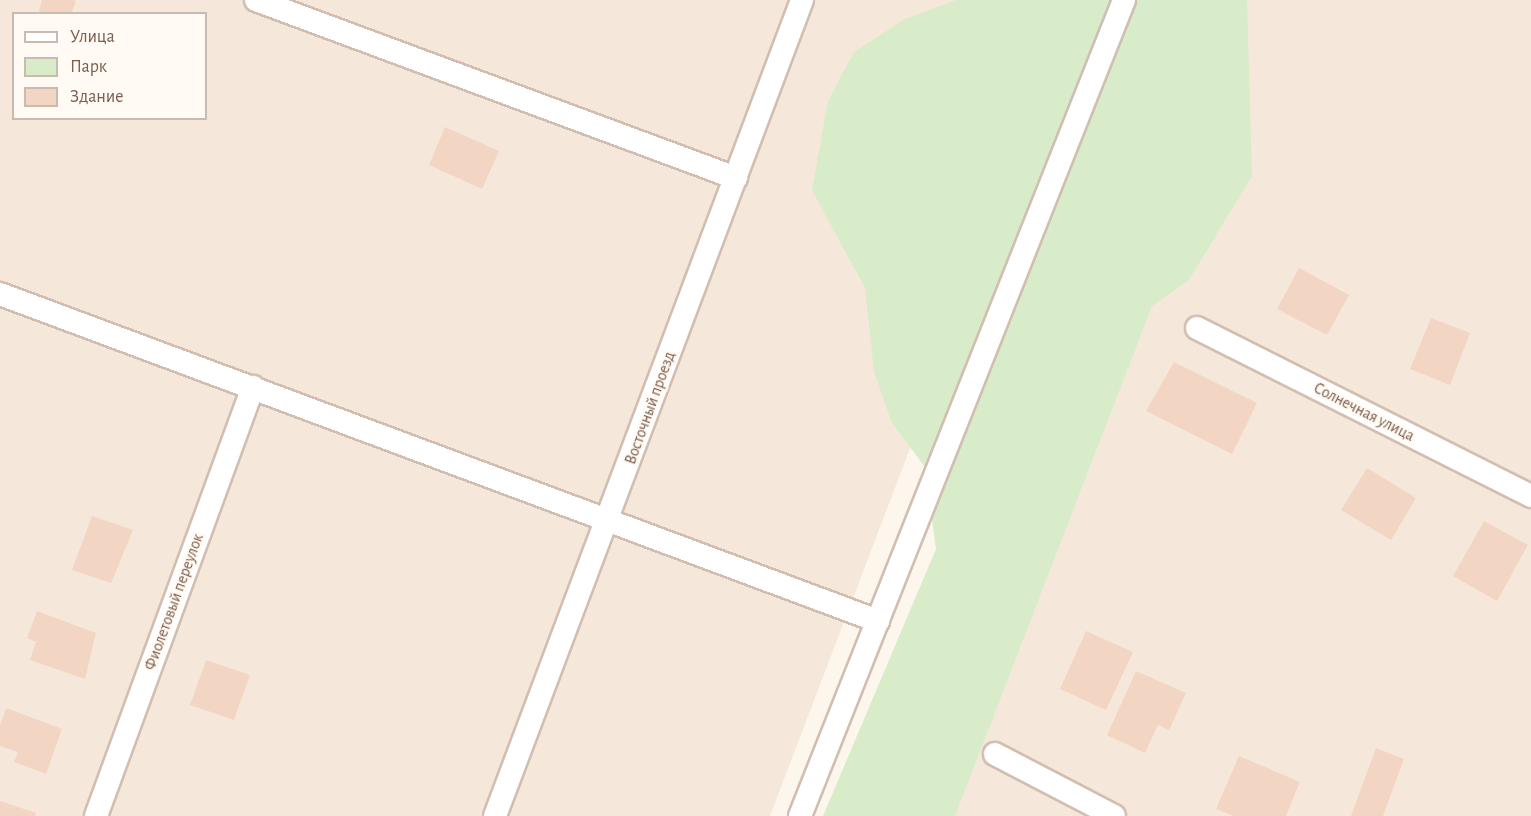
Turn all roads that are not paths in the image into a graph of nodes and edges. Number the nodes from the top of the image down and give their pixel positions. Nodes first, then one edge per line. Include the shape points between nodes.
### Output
1 (256, 0) edge
2 (802, 0) edge
3 (1124, 0) edge
4 (736, 178) junction
5 (0, 294) edge
6 (1197, 328) dead end
7 (253, 387) junction
8 (1531, 496) edge
9 (608, 519) junction
10 (878, 621) junction
11 (995, 754) dead end
12 (96, 816) edge
13 (495, 816) edge
14 (800, 816) edge
15 (1114, 816) edge

1 - 4 street
2 - 4 street, Восточный проезд
3 - 10 street
4 - 9 street, Восточный проезд
5 - 7 street
6 - 8 street, Солнечная улица
7 - 9 street
7 - 12 street, Фиолетовый переулок
9 - 10 street
9 - 13 street, Восточный проезд
10 - 14 street
11 - 15 street

